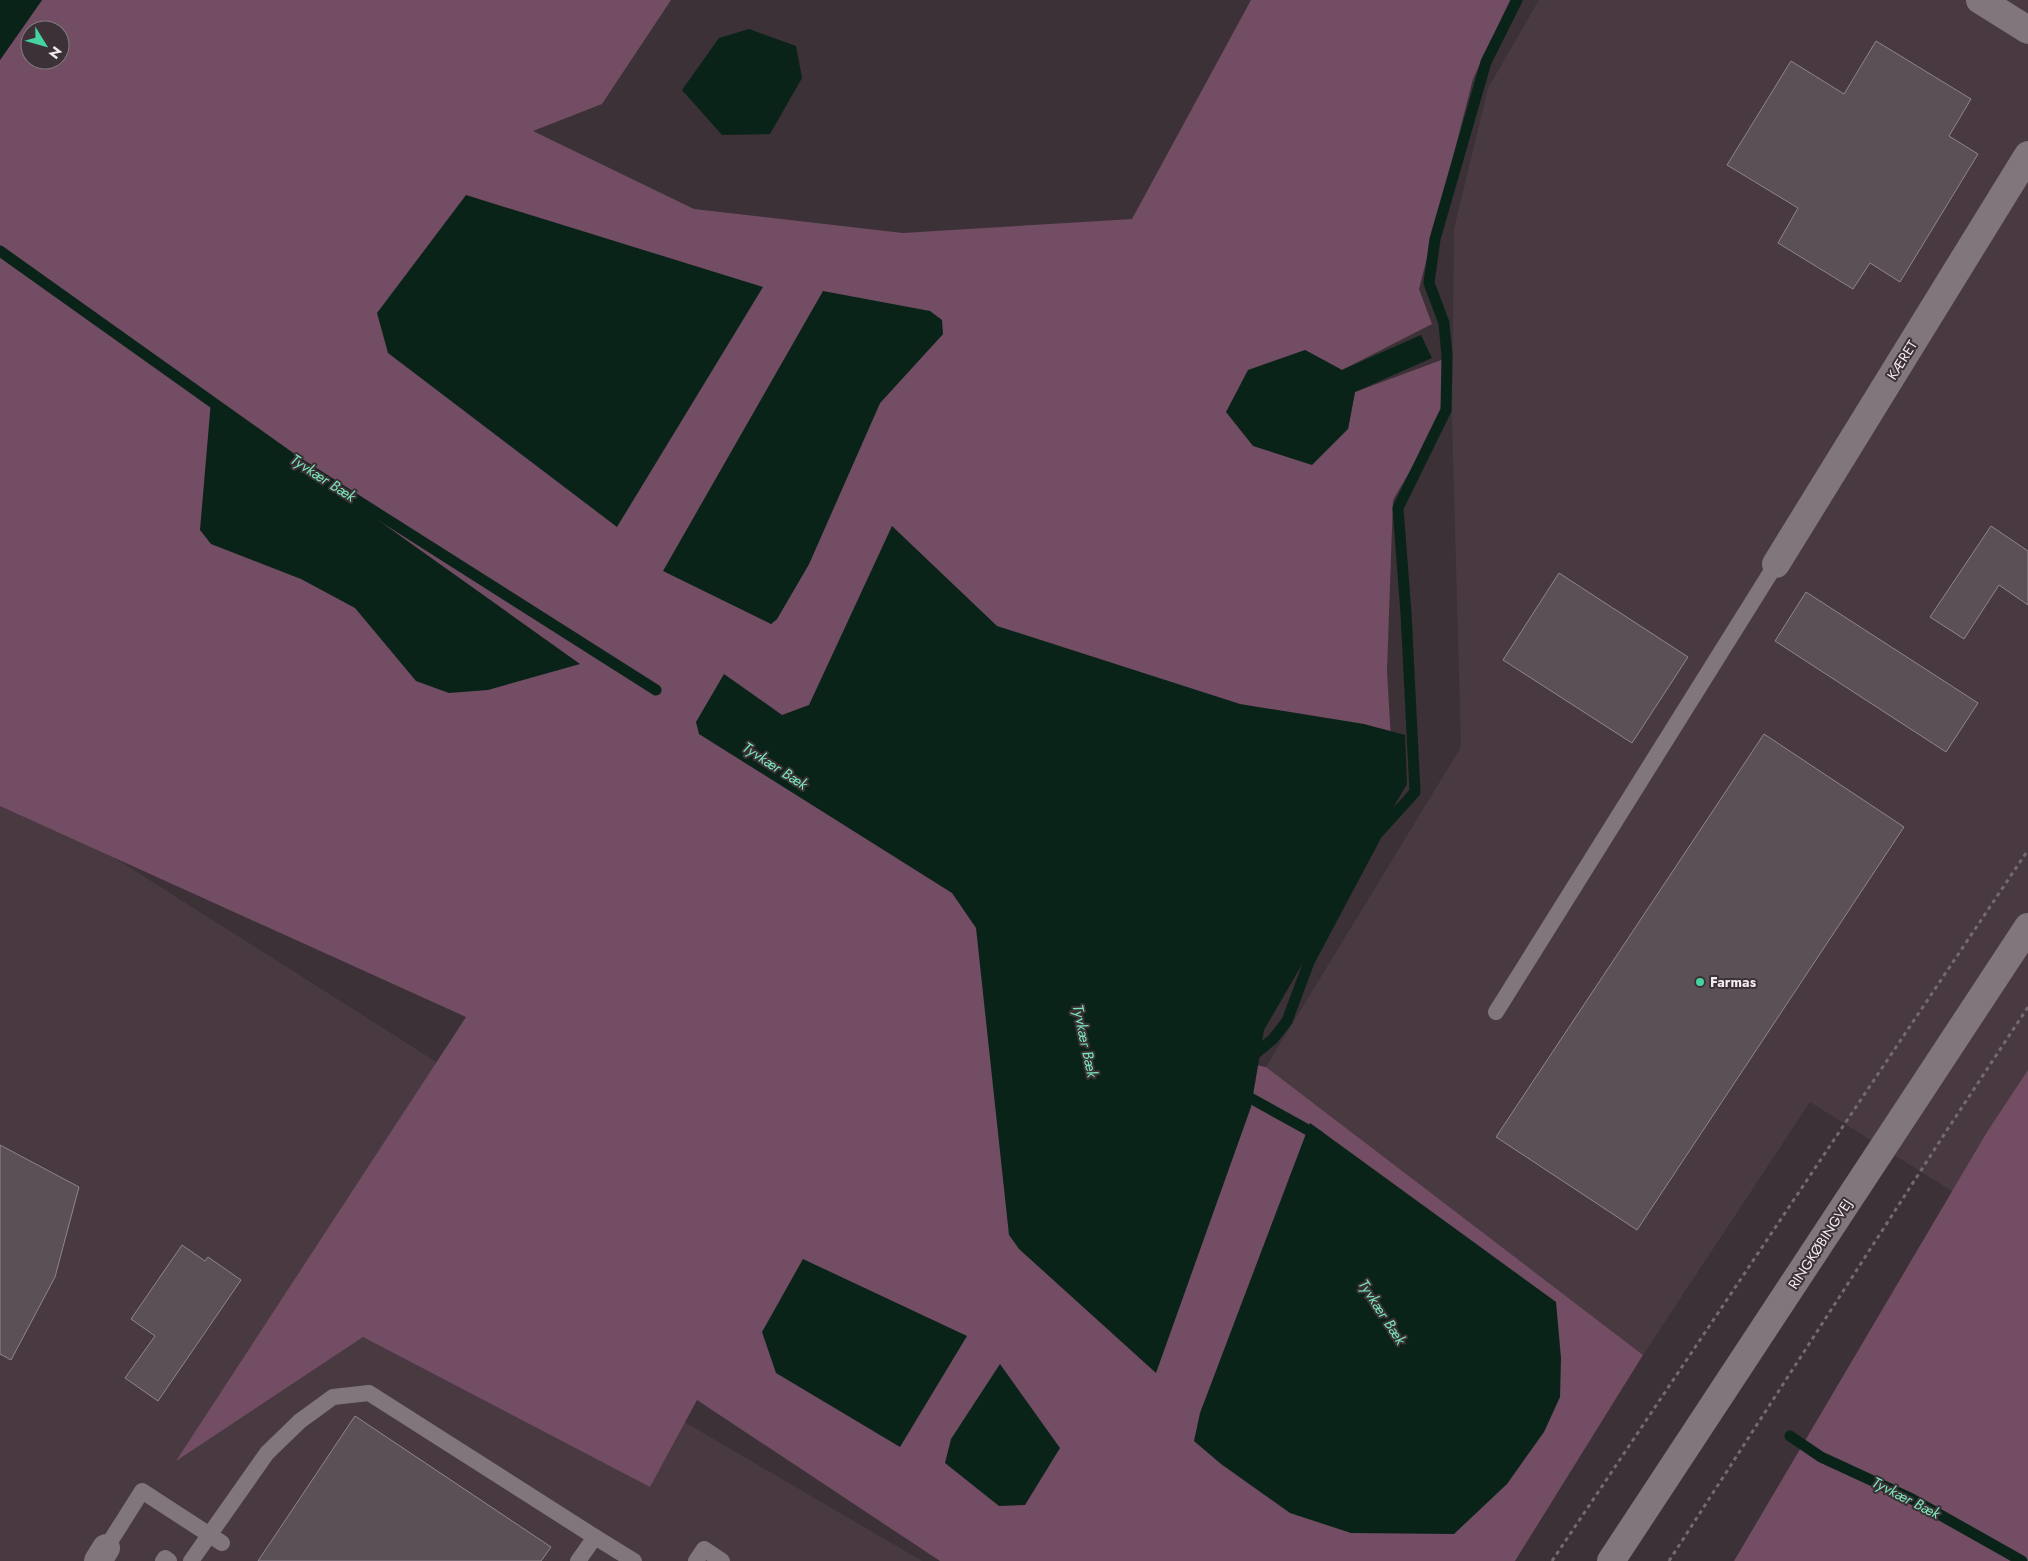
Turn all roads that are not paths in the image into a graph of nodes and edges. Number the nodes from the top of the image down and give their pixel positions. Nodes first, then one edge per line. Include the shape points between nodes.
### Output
1 (1980, 0) edge
2 (2028, 30) edge
3 (2028, 155) edge
4 (1776, 564) joint
5 (2028, 927) edge
6 (1496, 1012) dead end
7 (595, 1536) junction
8 (215, 1539) junction
9 (102, 1554) edge
10 (163, 1561) edge
11 (169, 1561) edge
12 (191, 1561) edge
13 (578, 1561) edge
14 (634, 1561) edge
15 (696, 1561) edge
16 (722, 1561) edge
17 (1611, 1561) edge

1 - 2 street
3 - 4 street, KÆRET
4 - 6 lane
5 - 17 street, RINGKØBINGVEJ
7 - 8 lane via 369,1393 333,1397 300,1421 267,1453
7 - 13 lane
7 - 14 lane
8 - 9 lane via 142,1491
8 - 12 lane
10 - 11 lane via 165,1558
15 - 16 lane via 704,1549

